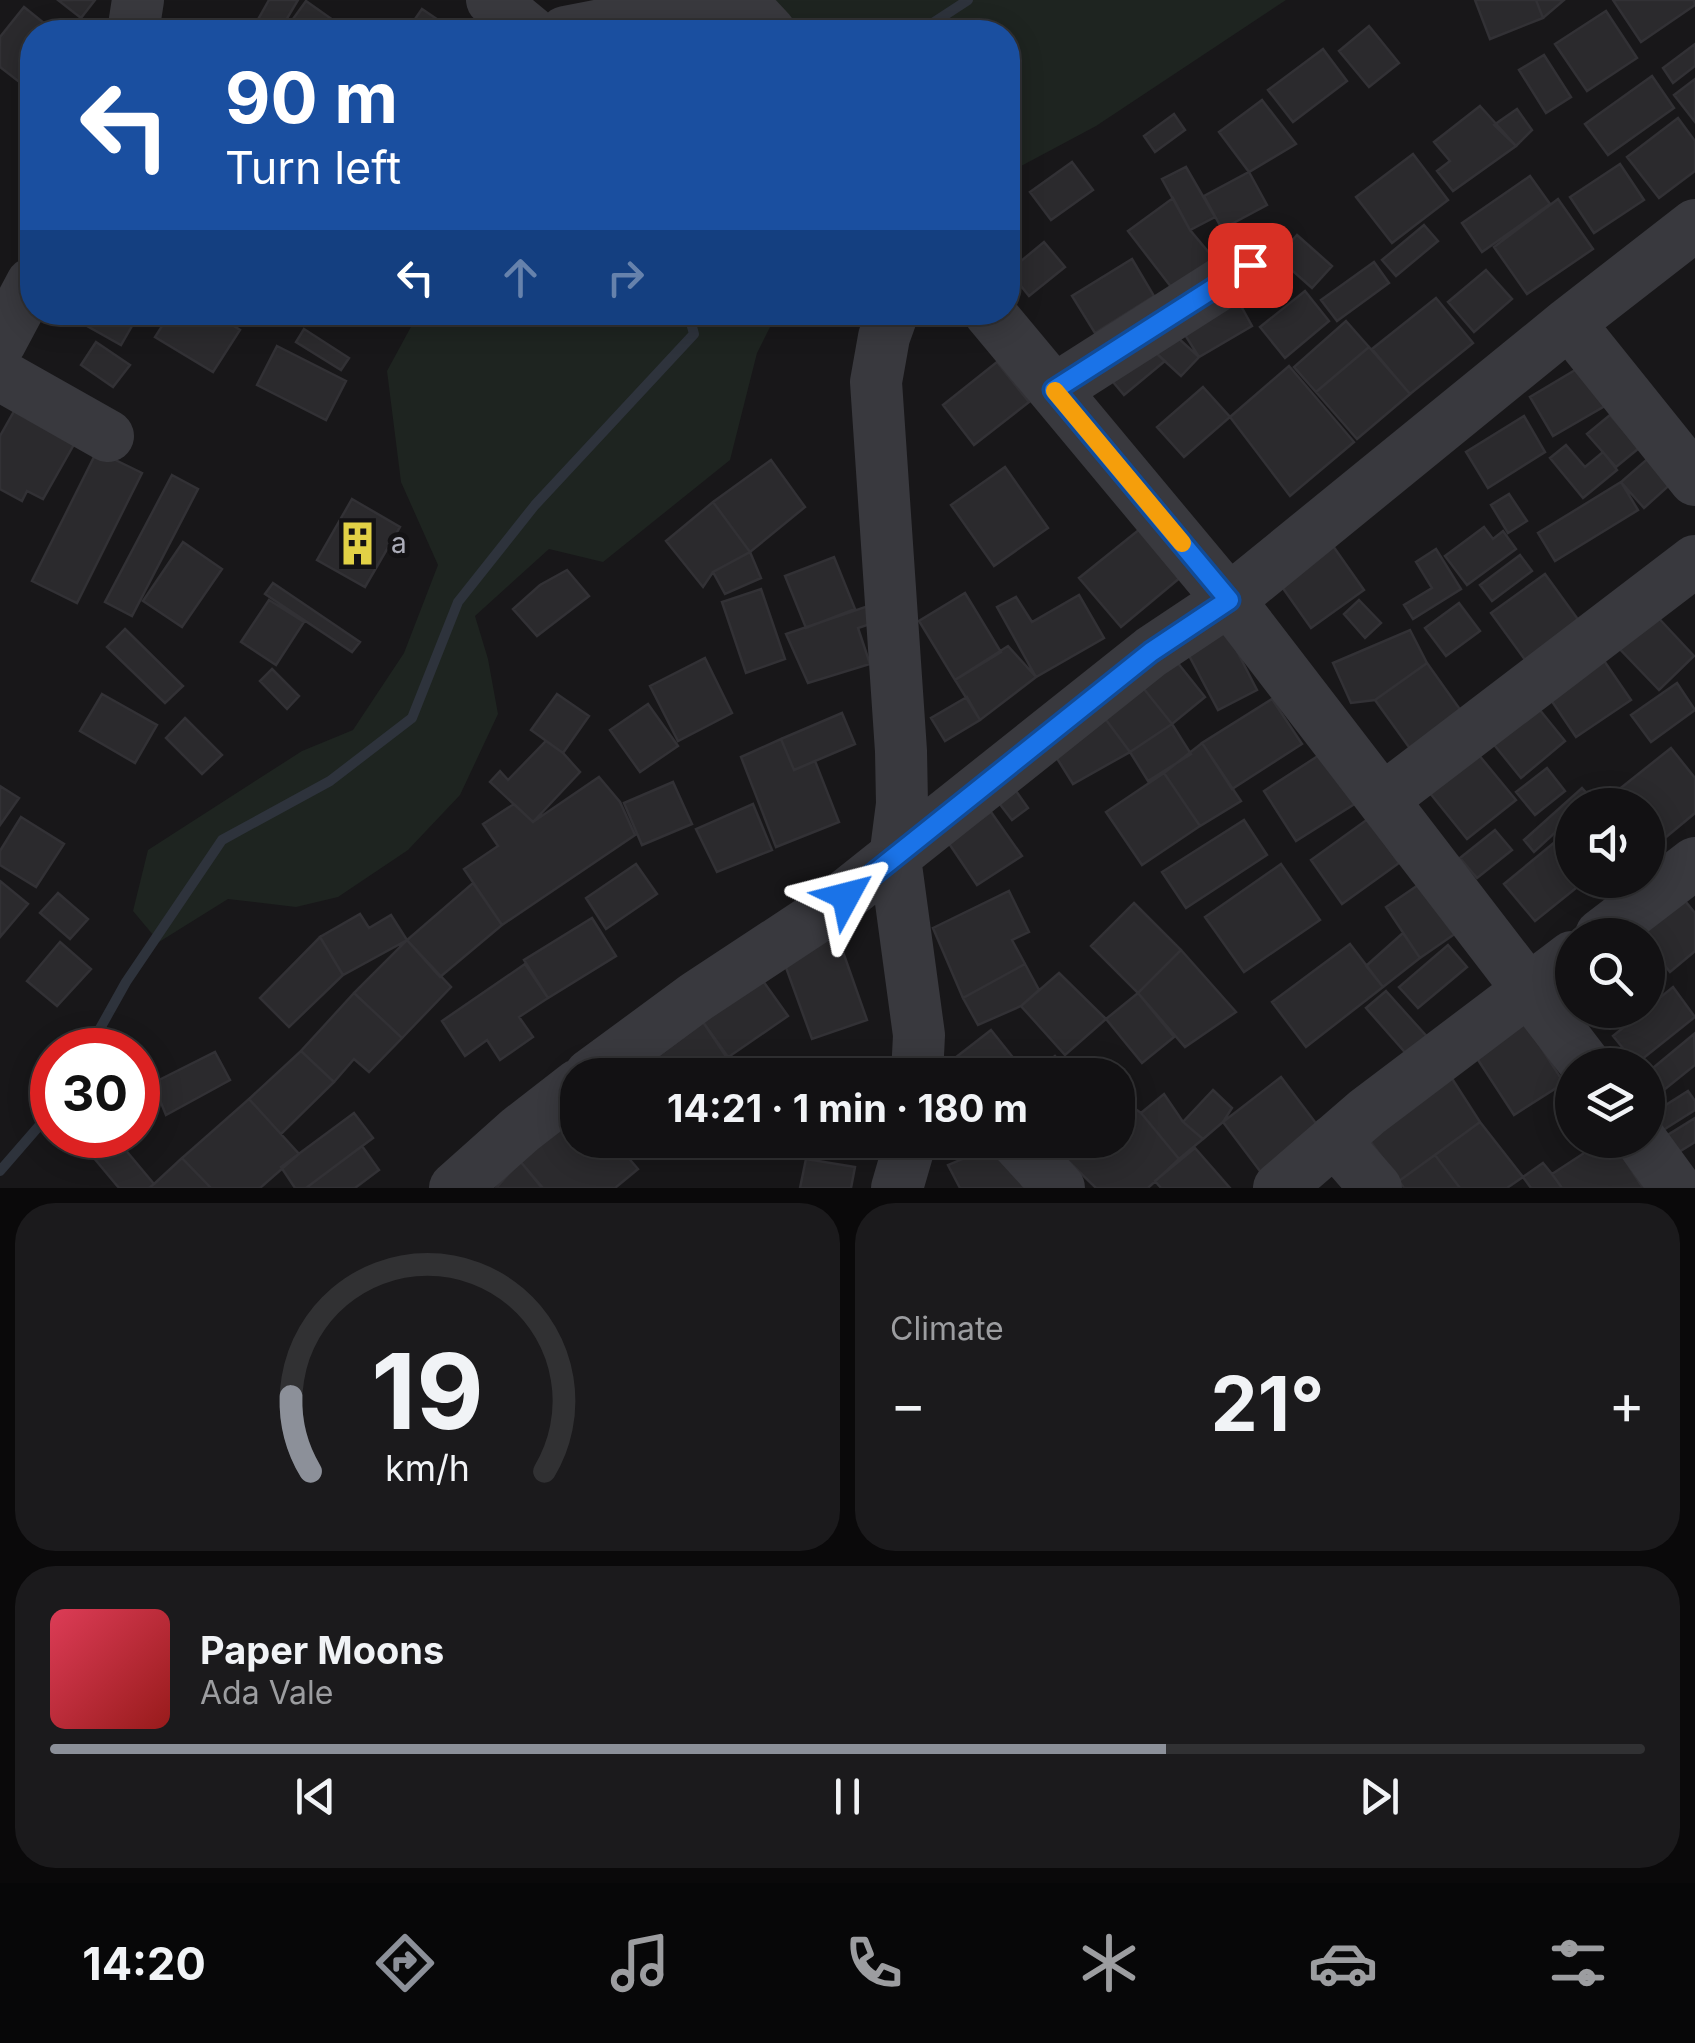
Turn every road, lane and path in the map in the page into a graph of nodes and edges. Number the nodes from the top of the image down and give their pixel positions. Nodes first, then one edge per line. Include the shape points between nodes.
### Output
1 (492, 0) edge
2 (516, 20) edge
3 (627, 20) edge
4 (759, 20) edge
5 (1695, 225) edge
6 (1250, 265) dead end
7 (20, 306) edge
8 (1569, 322) junction
9 (888, 325) edge
10 (1000, 325) edge
11 (0, 344) edge
12 (0, 374) edge
13 (1054, 390) junction
14 (108, 436) dead end
15 (1695, 480) edge
16 (1695, 561) edge
17 (1229, 600) junction
18 (1383, 799) junction
19 (895, 858) junction
20 (1695, 863) edge
21 (1623, 918) edge
22 (1555, 970) edge
23 (1530, 990) junction
24 (1573, 1048) edge
25 (918, 1055) edge
26 (613, 1058) edge
27 (560, 1099) edge
28 (1334, 1140) junction
29 (906, 1158) edge
30 (1031, 1158) edge
31 (1654, 1158) edge
32 (455, 1188) edge
33 (898, 1188) edge
34 (1058, 1188) edge
35 (1279, 1188) edge
36 (1376, 1188) edge
37 (1676, 1188) edge

1 - 2 street
3 - 4 street via 726,1 744,4
5 - 8 street
6 - 13 street
7 - 11 street
8 - 15 street
8 - 17 street
9 - 19 street via 876,382 901,750
10 - 13 street
12 - 14 street
13 - 17 street
16 - 18 street
17 - 18 street
17 - 19 street via 1151,652
18 - 23 street
19 - 25 street
19 - 26 street
20 - 21 street
22 - 23 street
23 - 24 street
23 - 28 street
27 - 32 street
28 - 35 street
28 - 36 street
29 - 33 street
30 - 34 street
31 - 37 street

